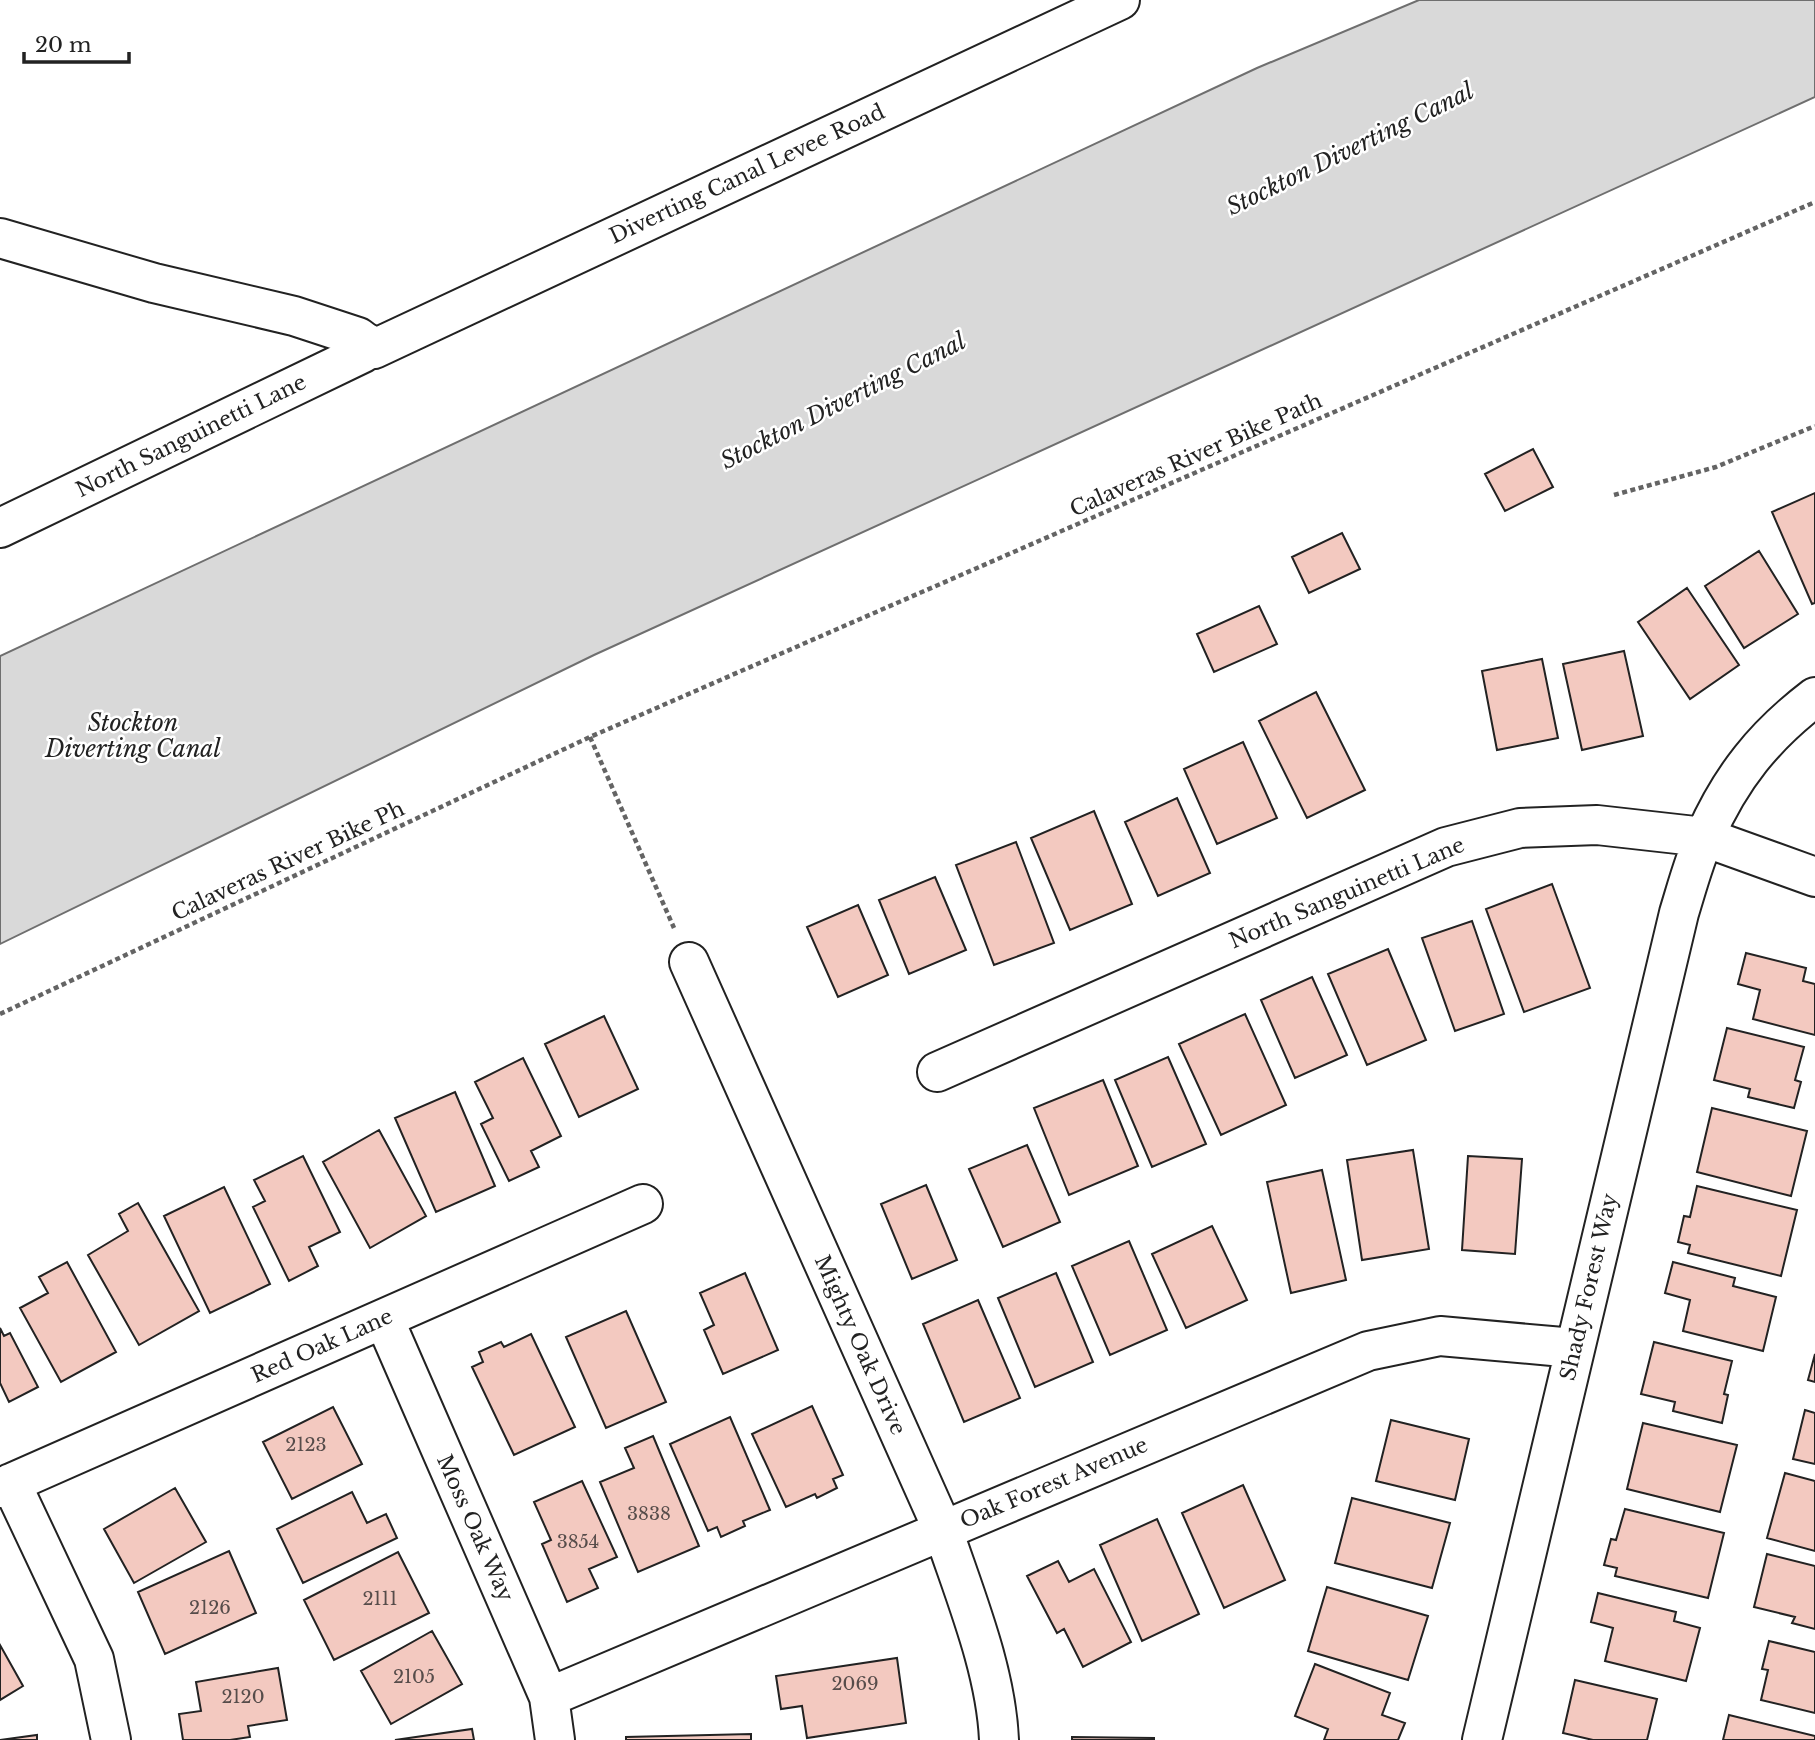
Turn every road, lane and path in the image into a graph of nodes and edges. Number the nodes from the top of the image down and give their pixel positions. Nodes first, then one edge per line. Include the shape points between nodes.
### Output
1 (1120, 0) edge
2 (1815, 202) edge
3 (0, 238) edge
4 (371, 346) junction
5 (1815, 426) edge
6 (1614, 495) dead end
7 (0, 528) edge
8 (1815, 697) edge
9 (590, 737) junction
10 (1704, 837) junction
11 (1815, 877) edge
12 (689, 962) joint
13 (0, 1014) edge
14 (937, 1072) dead end
15 (643, 1204) dead end
16 (384, 1319) junction
17 (1574, 1348) junction
18 (5, 1485) edge
19 (943, 1530) junction
20 (549, 1697) junction
21 (111, 1740) edge
22 (555, 1740) edge
23 (999, 1740) edge
24 (1482, 1740) edge

1 - 4 street, Diverting Canal Levee Road
2 - 9 path, Calaveras River Bike Path
3 - 4 street via 154,283 294,316 358,337
4 - 7 street, North Sanguinetti Lane
5 - 6 path via 1716,467
8 - 10 street, Shady Forest Way via 1783,721 1740,770
9 - 12 path
9 - 13 path, Calaveras River Bike Ph
10 - 11 street, North Sanguinetti Lane
10 - 14 street, North Sanguinetti Lane via 1597,825 1520,828 1446,847
10 - 17 street, Shady Forest Way via 1679,913
12 - 19 street, Mighty Oak Drive
15 - 16 street, Red Oak Lane
16 - 18 street, Red Oak Lane
16 - 20 street, Moss Oak Way
17 - 19 street, Oak Forest Avenue via 1440,1336 1368,1351
17 - 24 street, Shady Forest Way
18 - 21 street via 94,1659
19 - 20 street, Oak Forest Avenue
19 - 23 street, Mighty Oak Drive via 976,1628 998,1715
20 - 22 street, Moss Oak Way

